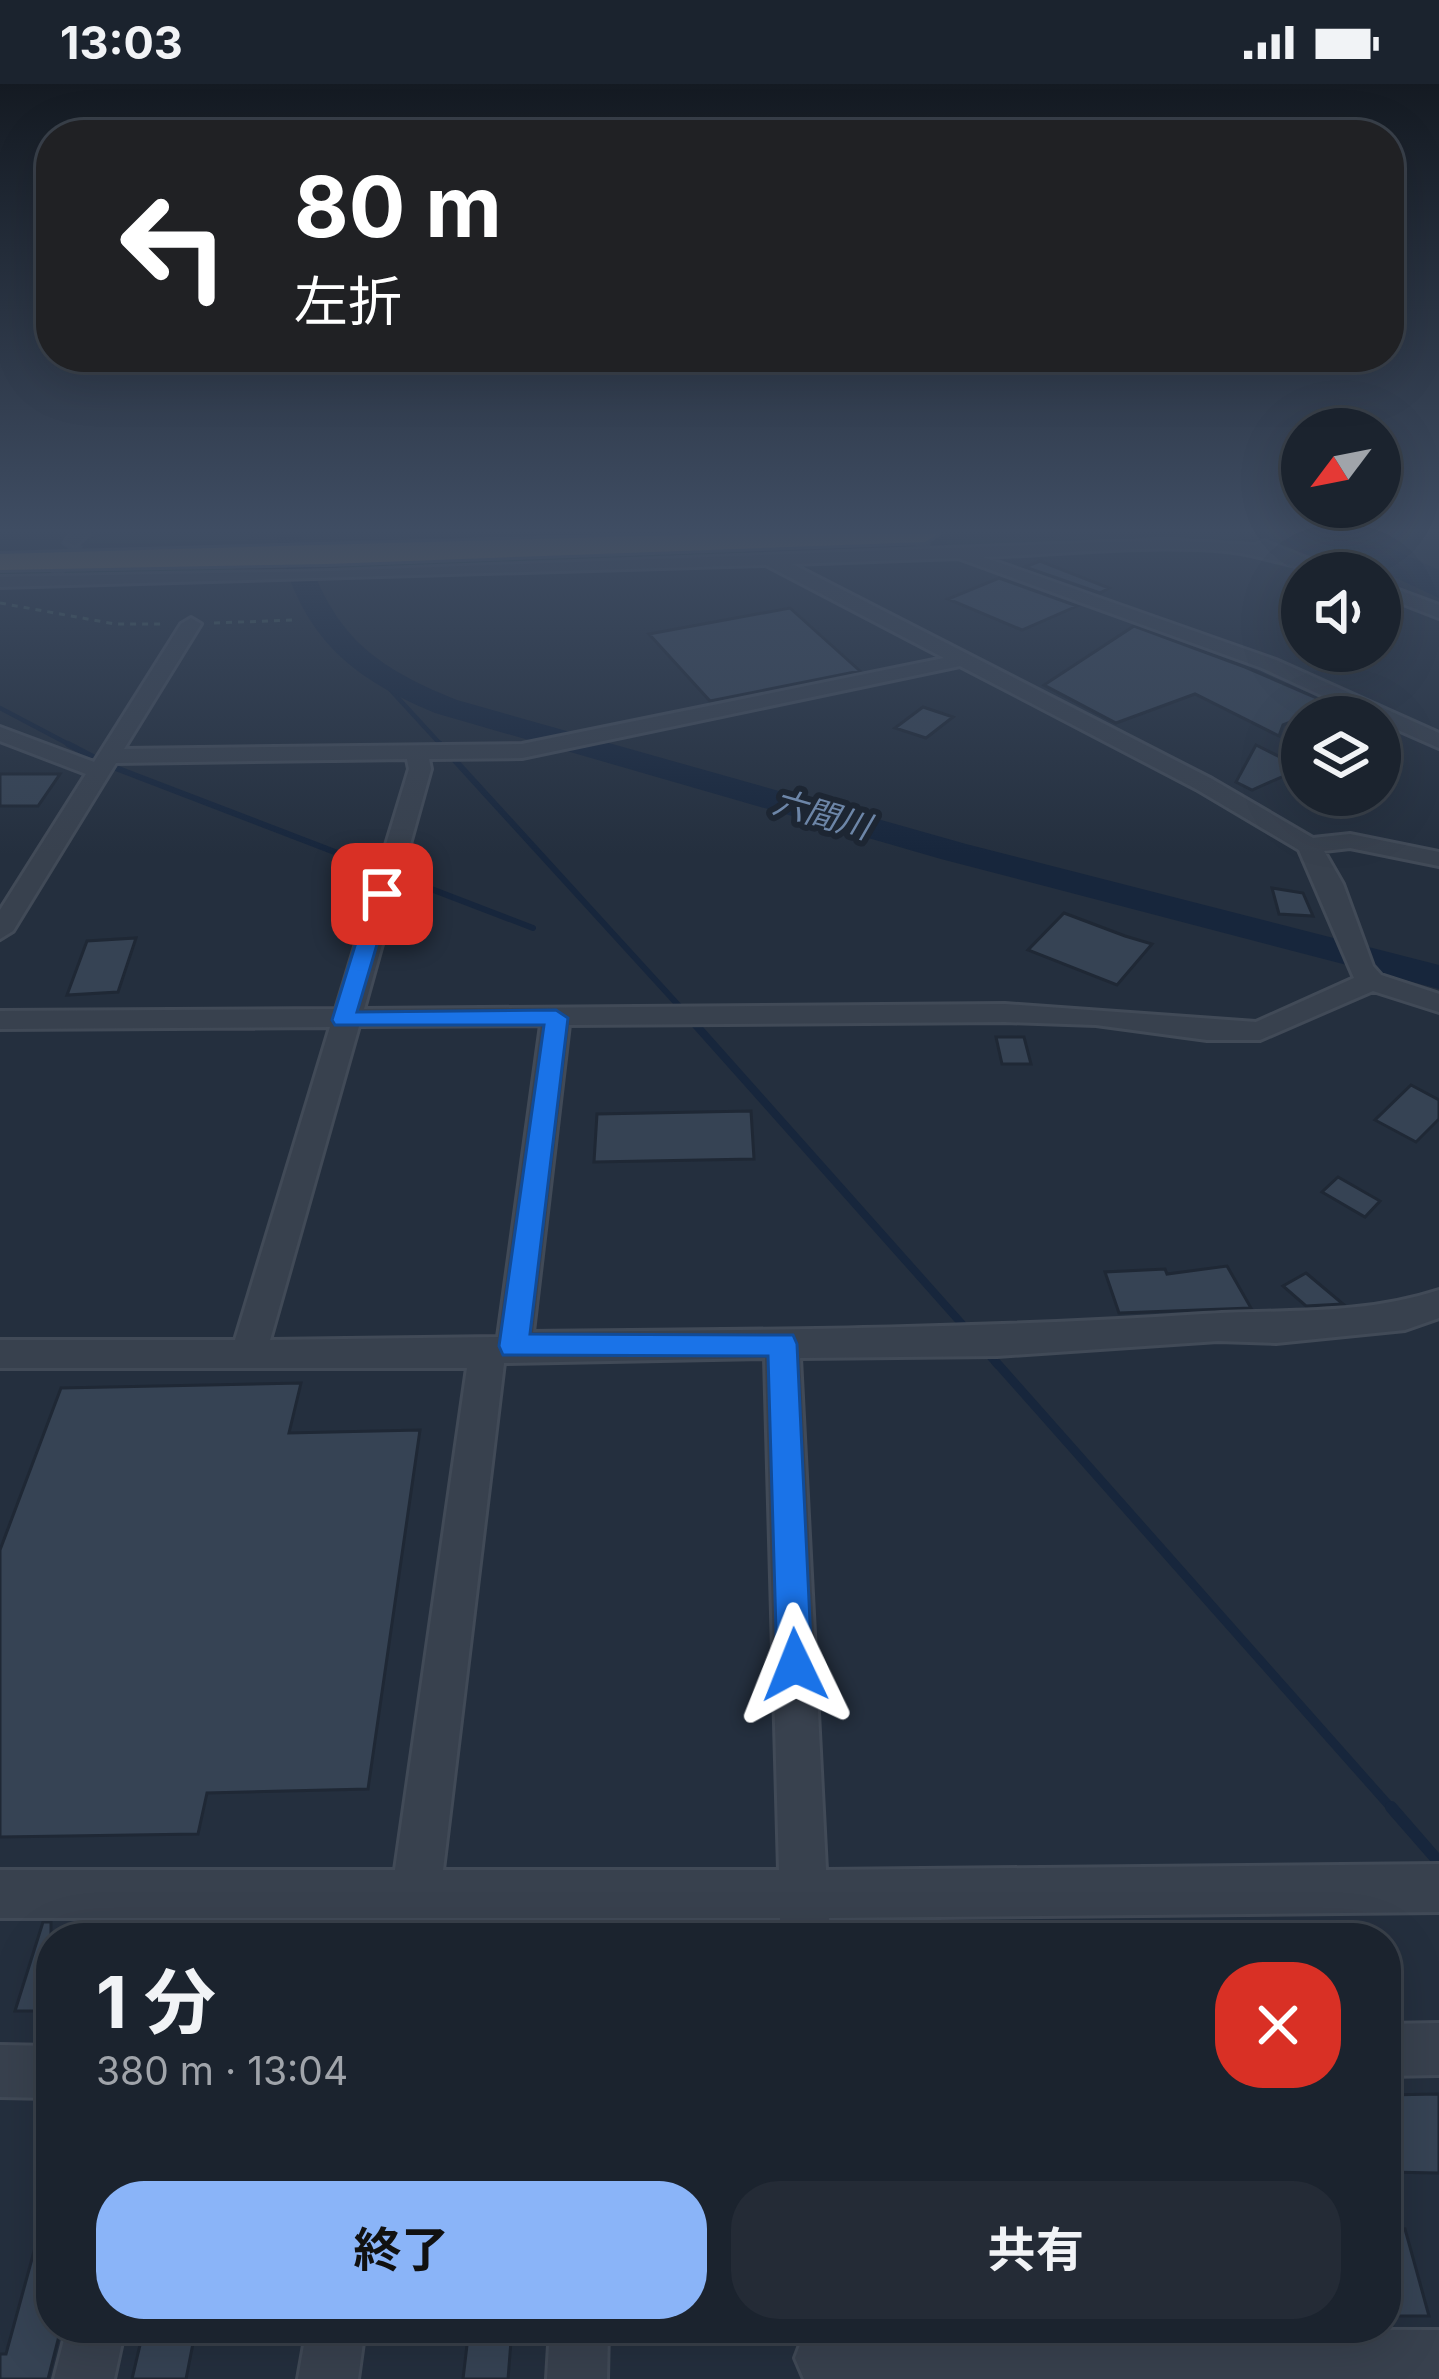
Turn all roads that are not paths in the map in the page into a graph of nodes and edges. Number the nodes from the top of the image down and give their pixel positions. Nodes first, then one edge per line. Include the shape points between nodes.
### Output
1 (181, 641) edge
2 (926, 641) edge
3 (1206, 641) edge
4 (962, 660) junction
5 (0, 733) edge
6 (1439, 741) edge
7 (421, 753) junction
8 (107, 764) junction
9 (1309, 846) junction
10 (1439, 859) edge
11 (0, 931) edge
12 (1360, 966) junction
13 (1439, 1003) edge
14 (556, 1018) junction
15 (0, 1020) edge
16 (344, 1020) junction
17 (1439, 1304) edge
18 (782, 1344) junction
19 (500, 1350) junction
20 (248, 1352) junction
21 (0, 1354) edge
22 (1420, 1888) edge
23 (0, 1894) edge
24 (416, 1894) junction
25 (804, 1916) edge
26 (1439, 2049) edge
27 (1401, 2050) edge
28 (0, 2071) edge
29 (36, 2072) edge
30 (92, 2343) edge
31 (334, 2343) edge
32 (578, 2343) edge
33 (824, 2355) edge
34 (1439, 2359) edge
35 (84, 2379) edge
36 (328, 2379) edge
37 (577, 2379) edge

1 - 8 street
2 - 4 street
3 - 6 street
4 - 7 street via 554,746
4 - 9 street
5 - 8 street
7 - 8 street
7 - 16 street
8 - 11 street
9 - 10 street via 1363,842
9 - 12 street
12 - 13 street
12 - 14 street via 1278,1024 1237,1033 1028,1014
14 - 16 street
14 - 19 street
15 - 16 street
16 - 20 street
17 - 18 street via 1406,1316 1276,1329
18 - 19 street
18 - 25 street
19 - 20 street
19 - 24 street
20 - 21 street
22 - 25 street
23 - 24 street
24 - 25 street
26 - 27 street
28 - 29 street
30 - 35 street
31 - 36 street
32 - 37 street
33 - 34 street

